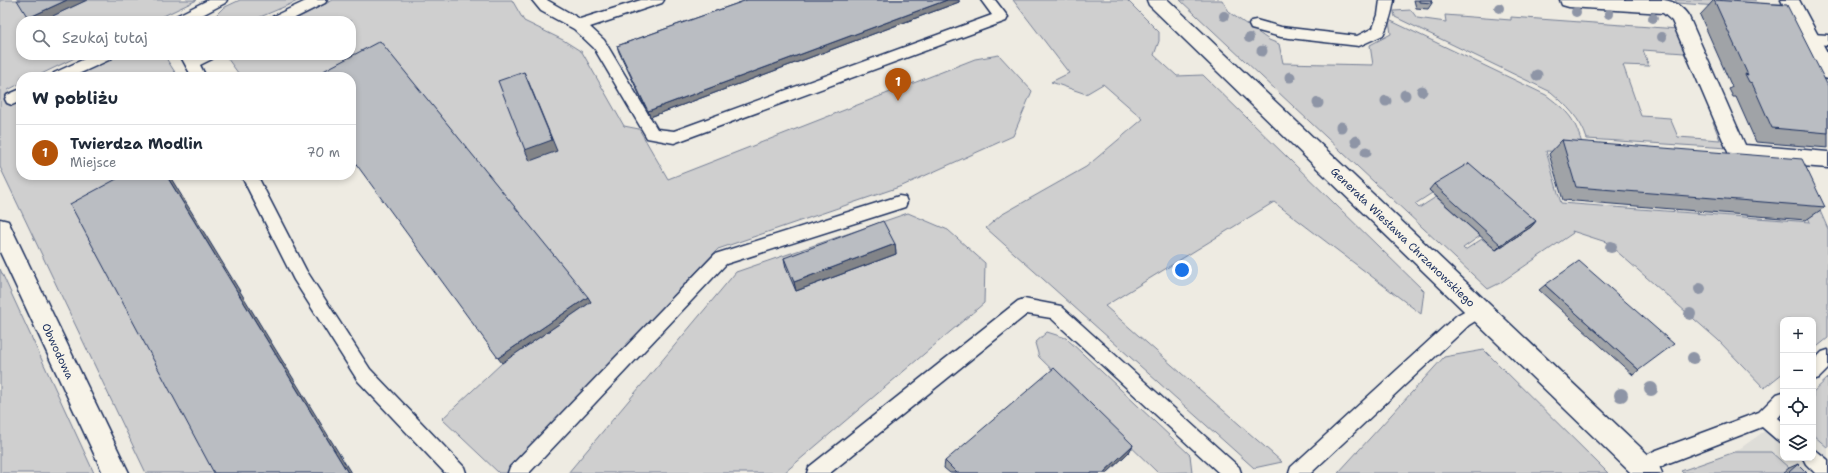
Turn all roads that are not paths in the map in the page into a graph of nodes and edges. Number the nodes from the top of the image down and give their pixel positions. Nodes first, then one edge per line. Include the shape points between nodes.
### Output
1 (220, 0) edge
2 (320, 0) edge
3 (539, 0) edge
4 (656, 0) edge
5 (988, 0) edge
6 (1156, 0) edge
7 (1387, 0) edge
8 (1569, 0) edge
9 (1790, 0) edge
10 (189, 16) edge
11 (287, 16) edge
12 (580, 25) junction
13 (1256, 25) dead end
14 (1819, 40) edge
15 (95, 60) edge
16 (190, 60) edge
17 (70, 72) edge
18 (196, 72) edge
19 (1828, 72) edge
20 (1828, 160) edge
21 (252, 180) edge
22 (900, 202) dead end
23 (0, 228) edge
24 (1479, 310) junction
25 (1828, 358) edge
26 (1816, 369) edge
27 (1780, 403) edge
28 (1765, 418) junction
29 (1780, 431) edge
30 (1815, 461) edge
31 (1645, 470) edge
32 (1828, 472) edge
33 (116, 473) edge
34 (457, 473) edge
35 (517, 473) edge
36 (816, 473) edge
37 (1232, 473) edge
38 (1298, 473) edge

1 - 10 lane
2 - 11 lane
3 - 12 lane via 546,7
4 - 12 lane
5 - 12 lane via 1001,17 674,138 652,134 599,44
6 - 24 street, Generała Wiesława Chrzanowskiego
7 - 13 lane via 1385,15 1378,31 1359,41 1281,32
8 - 20 street via 1667,7 1680,17 1738,152
9 - 14 street
14 - 19 street
15 - 17 lane
16 - 18 lane
21 - 34 lane via 300,275 364,375
22 - 35 lane via 721,259
23 - 33 street, Obwodowa
24 - 31 street, Generała Wiesława Chrzanowskiego
24 - 38 lane via 1463,320
25 - 26 lane
27 - 28 lane
28 - 29 lane
28 - 31 lane via 1660,457
30 - 32 lane
36 - 37 lane via 1024,306 1055,310

